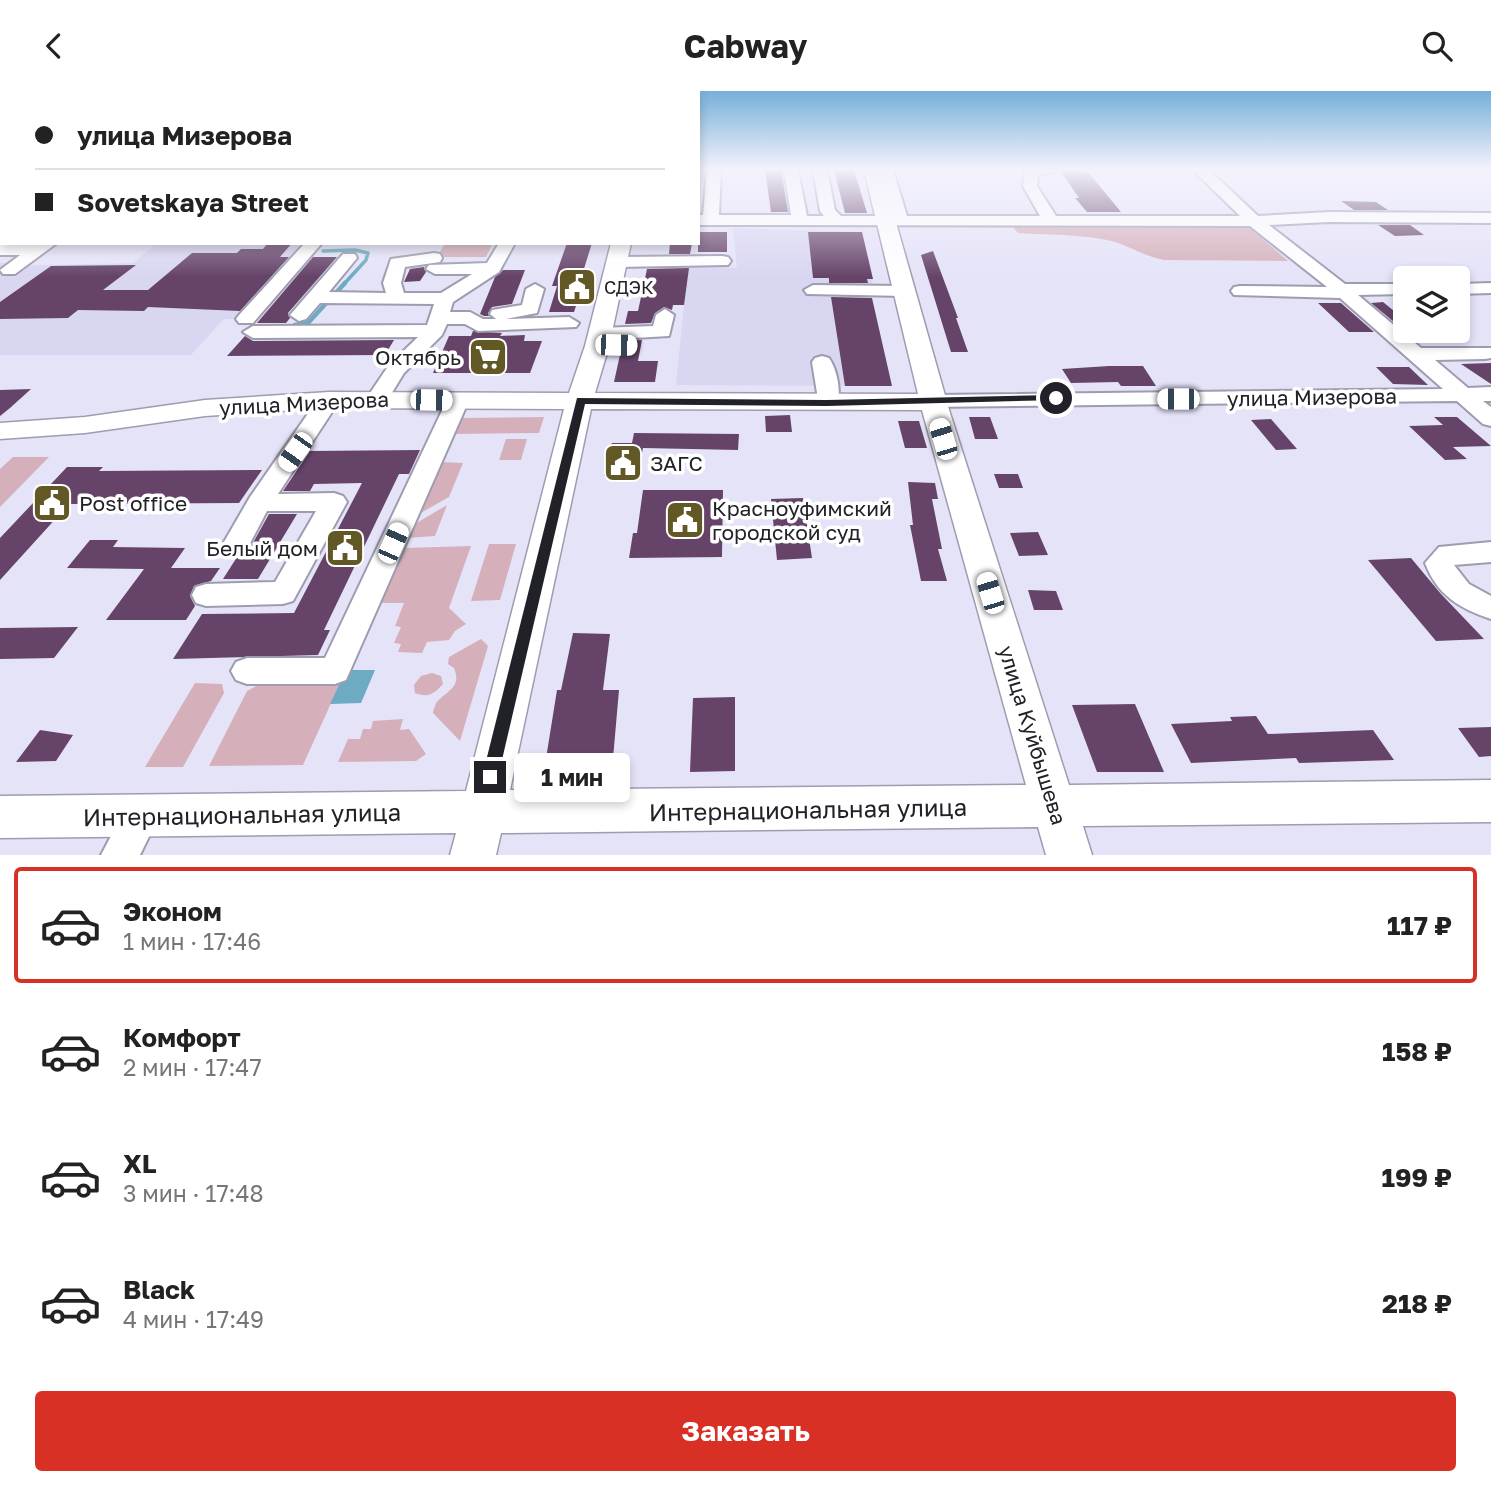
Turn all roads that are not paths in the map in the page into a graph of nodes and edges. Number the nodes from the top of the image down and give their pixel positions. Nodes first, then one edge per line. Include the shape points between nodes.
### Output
1 (797, 206) edge
2 (827, 206) edge
3 (887, 206) edge
4 (892, 206) edge
5 (1042, 206) edge
6 (1238, 206) edge
7 (1491, 218) edge
8 (705, 219) edge
9 (800, 220) junction
10 (837, 221) junction
11 (894, 221) junction
12 (1051, 221) junction
13 (1254, 221) junction
14 (315, 245) edge
15 (506, 245) edge
16 (528, 246) dead end
17 (44, 247) edge
18 (0, 250) edge
19 (619, 252) edge
20 (349, 258) dead end
21 (722, 261) dead end
22 (493, 268) junction
23 (9, 269) dead end
24 (1491, 288) edge
25 (535, 289) dead end
26 (1470, 289) edge
27 (813, 290) dead end
28 (1393, 290) edge
29 (904, 291) junction
30 (1240, 291) dead end
31 (1342, 292) junction
32 (317, 297) junction
33 (397, 299) junction
34 (299, 315) dead end
35 (665, 315) dead end
36 (440, 316) junction
37 (569, 323) dead end
38 (478, 325) junction
39 (599, 340) junction
40 (661, 345) dead end
41 (1485, 353) dead end
42 (1414, 354) junction
43 (822, 362) dead end
44 (1460, 394) junction
45 (1491, 394) edge
46 (377, 399) junction
47 (329, 400) junction
48 (458, 400) junction
49 (580, 400) junction
50 (934, 402) junction
51 (827, 403) junction
52 (1491, 419) edge
53 (0, 431) edge
54 (259, 503) junction
55 (237, 542) dead end
56 (1491, 552) edge
57 (206, 595) dead end
58 (1491, 608) edge
59 (247, 671) dead end
60 (1491, 801) edge
61 (1056, 807) junction
62 (483, 812) junction
63 (142, 814) junction
64 (0, 817) edge
65 (120, 855) edge
66 (473, 855) edge
67 (1069, 855) edge

1 - 9 street
2 - 10 street
3 - 11 main road, улица Куйбышева
4 - 11 street
5 - 12 street
6 - 13 street
7 - 13 street
8 - 9 street
9 - 10 street
10 - 11 street
11 - 12 street
11 - 29 main road, улица Куйбышева
12 - 13 street
13 - 31 street
14 - 36 street via 249,326
15 - 16 street
15 - 22 street
17 - 18 street
17 - 23 street
19 - 21 street via 646,259
19 - 39 main road
20 - 32 street
22 - 33 street via 397,263 392,283
22 - 36 street
24 - 26 street
25 - 38 street via 530,309 501,313
27 - 29 street
28 - 31 street
29 - 50 main road, улица Куйбышева
30 - 31 street
31 - 42 street
32 - 33 street
32 - 34 street
33 - 36 street
35 - 39 street via 662,332
36 - 38 street via 470,318
36 - 46 street
37 - 38 street
39 - 40 street
39 - 49 main road
41 - 42 street
42 - 44 street
43 - 51 street
44 - 45 street, улица Мизерова
44 - 50 street, улица Мизерова
44 - 52 street
46 - 47 main road, улица Мизерова
46 - 48 main road, улица Мизерова
47 - 53 main road, улица Мизерова via 205,408 85,425
47 - 54 street
48 - 49 main road, улица Мизерова
48 - 59 street via 335,671
49 - 51 main road, улица Мизерова
49 - 62 main road
50 - 51 main road, улица Мизерова
50 - 61 main road, улица Куйбышева
54 - 55 street
54 - 57 street via 334,502 283,593
56 - 58 street via 1449,554 1439,563 1443,577 1458,590
60 - 61 main road, Интернациональная улица
61 - 62 main road, Интернациональная улица
61 - 67 main road, улица Куйбышева
62 - 63 main road, Интернациональная улица
62 - 66 main road
63 - 64 main road, Интернациональная улица
63 - 65 street

